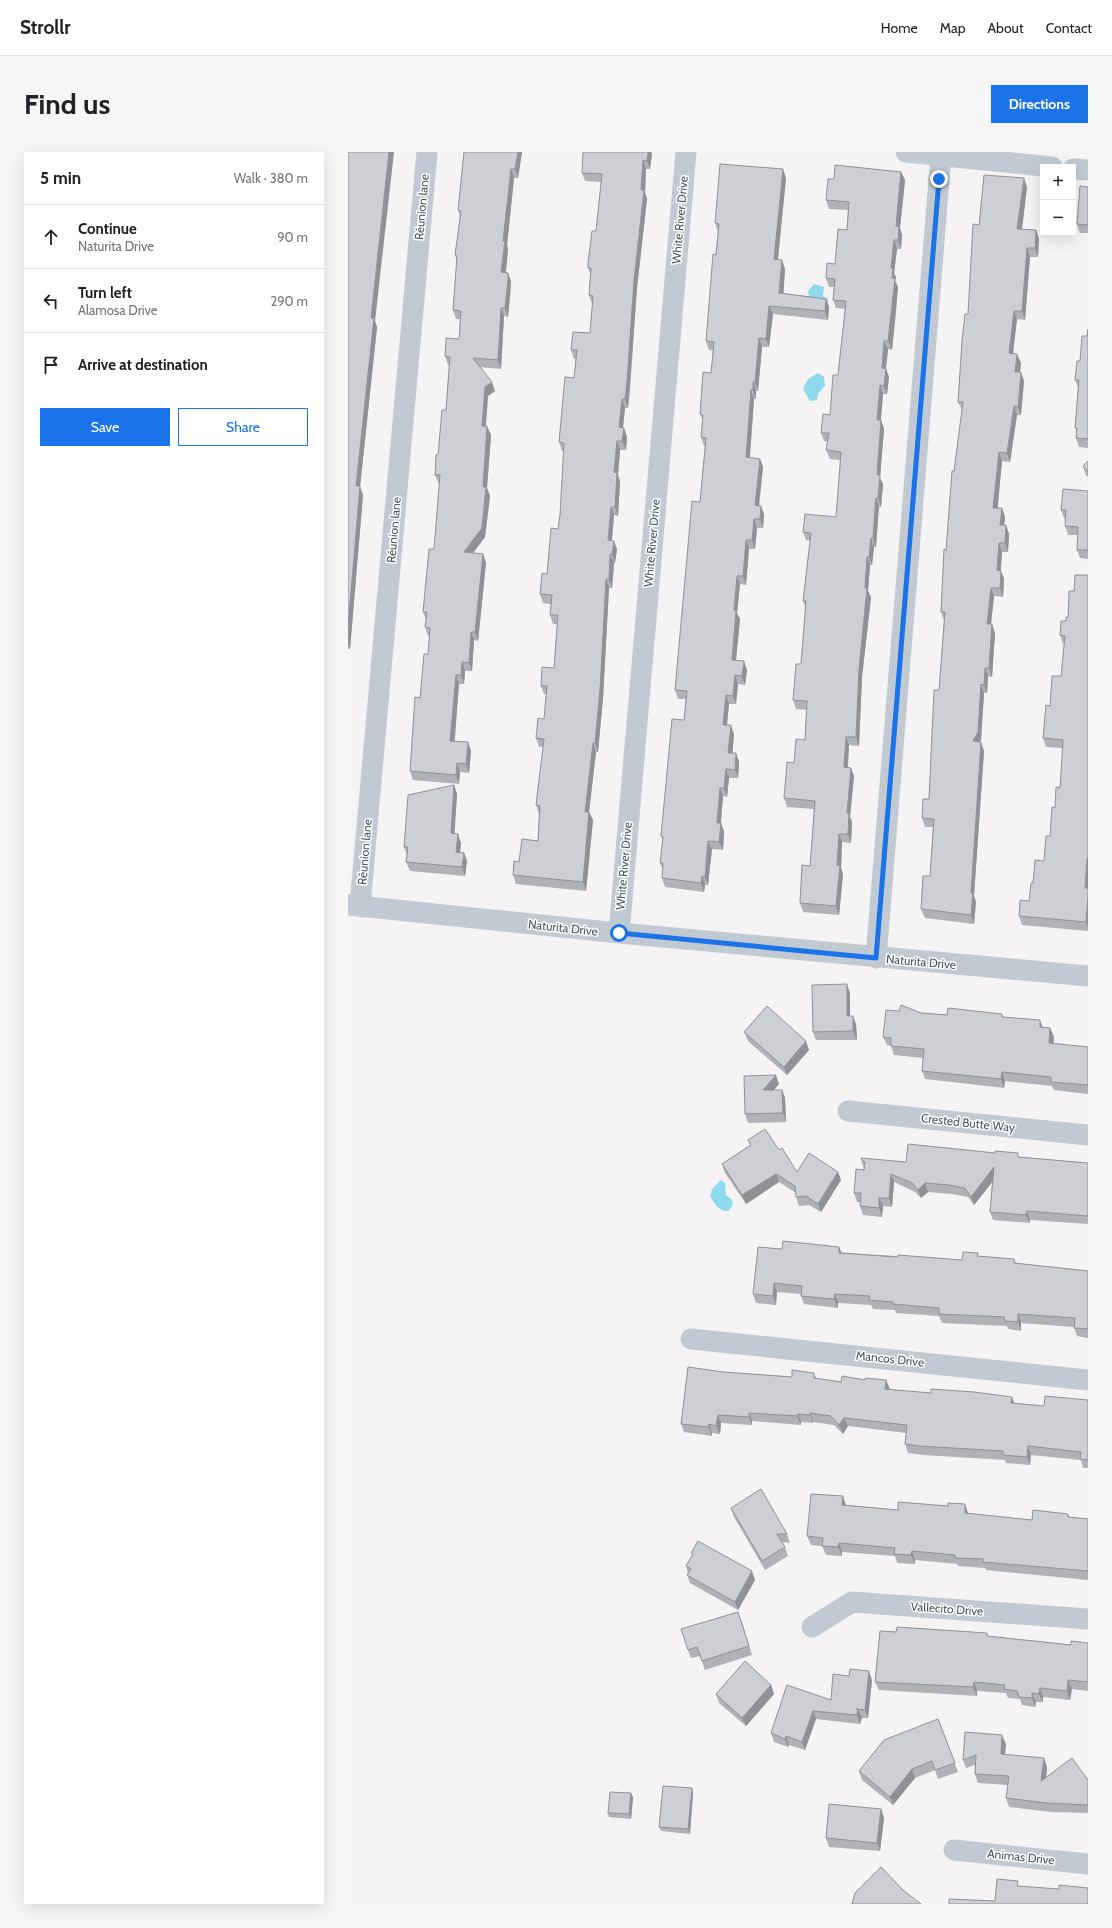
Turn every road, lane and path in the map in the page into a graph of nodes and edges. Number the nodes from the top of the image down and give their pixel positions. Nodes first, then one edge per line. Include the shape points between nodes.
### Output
1 (427, 152) edge
2 (686, 152) edge
3 (906, 152) edge
4 (941, 155) junction
5 (1040, 166) edge
6 (1076, 169) edge
7 (1088, 170) edge
8 (355, 906) edge
9 (619, 933) junction
10 (876, 958) junction
11 (1088, 976) edge
12 (848, 1111) dead end
13 (1088, 1135) edge
14 (691, 1339) dead end
15 (1088, 1380) edge
16 (1088, 1619) edge
17 (812, 1627) dead end
18 (954, 1850) dead end
19 (1088, 1864) edge

1 - 8 street, Réunion lane via 362,888
2 - 9 street, White River Drive
3 - 4 street
4 - 5 street
4 - 10 street
6 - 7 street
8 - 9 street, Naturita Drive
9 - 10 street, Naturita Drive
10 - 11 street, Naturita Drive
12 - 13 street, Crested Butte Way
14 - 15 street, Mancos Drive
16 - 17 street, Vallecito Drive via 852,1602
18 - 19 street, Animas Drive

